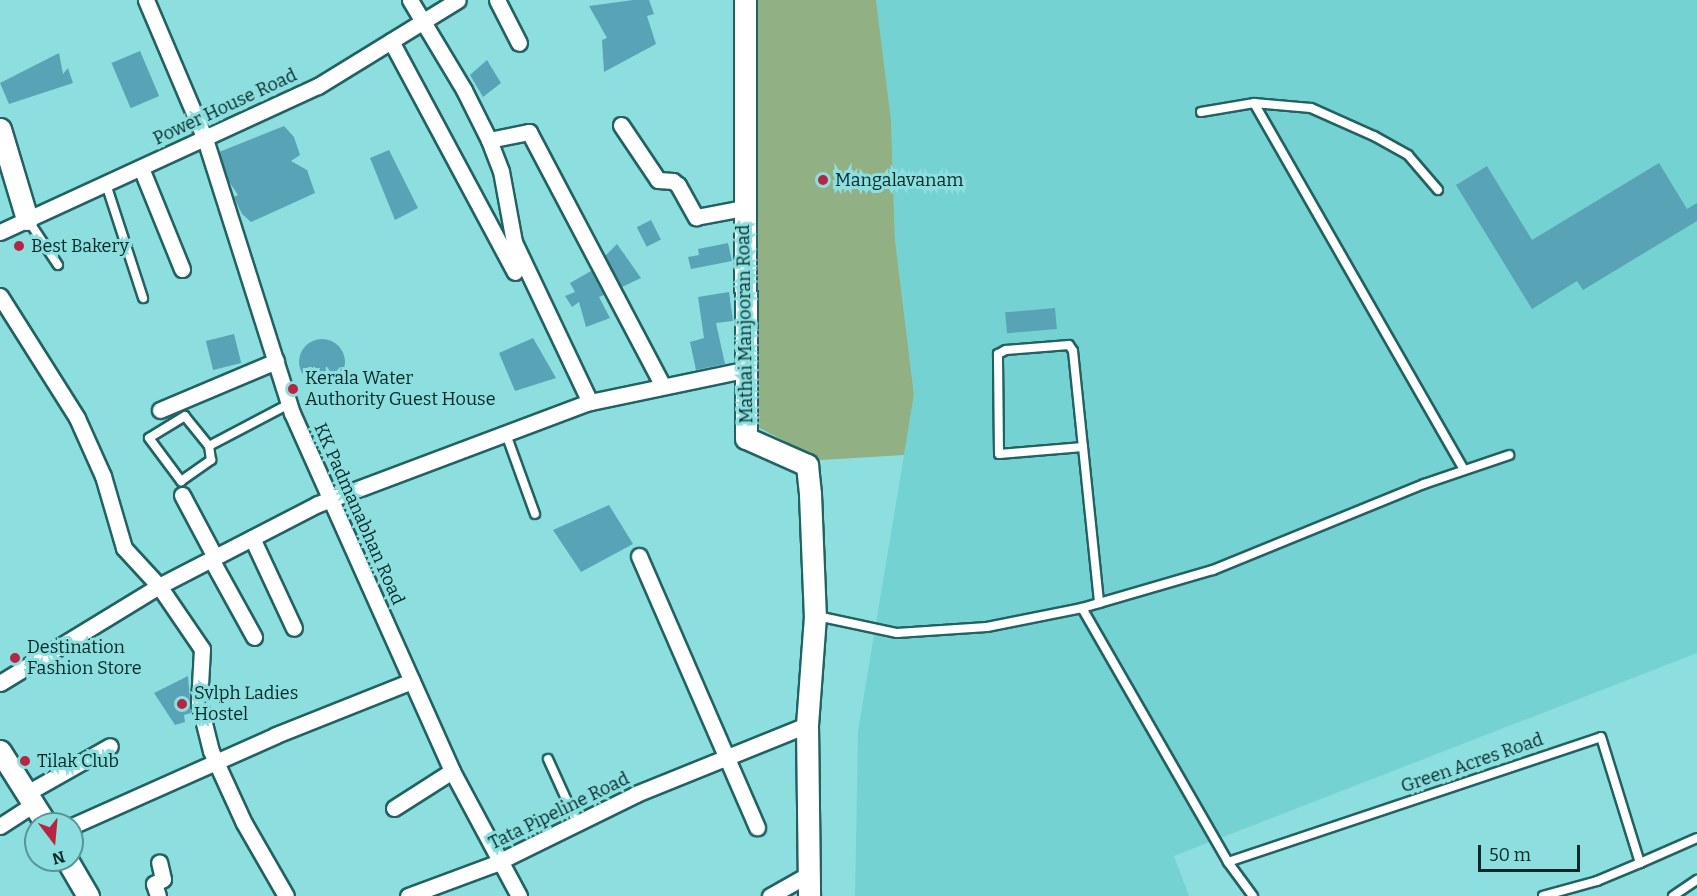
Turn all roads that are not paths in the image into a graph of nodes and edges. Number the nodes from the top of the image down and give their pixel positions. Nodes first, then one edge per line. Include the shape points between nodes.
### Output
1 (146, 0) edge
2 (410, 0) edge
3 (458, 0) edge
4 (497, 0) edge
5 (745, 0) edge
6 (423, 21) junction
7 (391, 41) junction
8 (519, 43) dead end
9 (1254, 103) junction
10 (1202, 112) dead end
11 (621, 125) dead end
12 (0, 129) edge
13 (205, 139) junction
14 (489, 140) junction
15 (141, 168) junction
16 (106, 184) junction
17 (1438, 190) dead end
18 (744, 208) junction
19 (27, 219) junction
20 (0, 232) edge
21 (58, 266) dead end
22 (518, 266) junction
23 (182, 269) dead end
24 (0, 296) edge
25 (142, 298) dead end
26 (276, 361) junction
27 (743, 370) junction
28 (663, 387) junction
29 (590, 402) junction
30 (289, 404) junction
31 (160, 410) dead end
32 (506, 434) junction
33 (210, 446) junction
34 (1083, 447) junction
35 (1509, 455) dead end
36 (1464, 469) junction
37 (182, 495) dead end
38 (333, 499) junction
39 (535, 514) dead end
40 (252, 538) junction
41 (639, 556) dead end
42 (213, 558) junction
43 (159, 586) junction
44 (1100, 603) junction
45 (1082, 608) junction
46 (815, 615) junction
47 (294, 627) dead end
48 (254, 637) dead end
49 (412, 681) junction
50 (0, 683) edge
51 (807, 725) junction
52 (110, 746) dead end
53 (0, 751) edge
54 (725, 757) junction
55 (548, 759) dead end
56 (216, 762) junction
57 (452, 771) junction
58 (31, 799) junction
59 (394, 808) dead end
60 (39, 812) edge
61 (84, 821) edge
62 (577, 823) junction
63 (0, 826) edge
64 (757, 828) dead end
65 (1697, 838) edge
66 (500, 861) junction
67 (159, 862) dead end
68 (1228, 862) junction
69 (1640, 863) junction
70 (74, 872) edge
71 (809, 874) junction
72 (1697, 880) edge
73 (88, 896) edge
74 (158, 896) edge
75 (286, 896) edge
76 (408, 896) edge
77 (519, 896) edge
78 (770, 896) edge
79 (809, 896) edge
80 (1253, 896) edge
81 (1543, 896) edge
82 (1673, 896) edge

1 - 13 street, KK Padmanabhan Road
2 - 6 street
3 - 6 street, Power House Road
4 - 8 street
5 - 18 street, Mathai Manjooran Road
6 - 7 street, Power House Road
6 - 14 street
7 - 13 street, Power House Road via 318,86
7 - 22 street
9 - 10 lane
9 - 17 lane via 1311,108 1374,136 1408,155
9 - 36 lane
11 - 18 street via 658,180 678,185 696,217
12 - 19 street
13 - 15 street, Power House Road
13 - 26 street, KK Padmanabhan Road
14 - 22 street via 501,171
14 - 28 street via 529,132
15 - 16 street, Power House Road
15 - 23 street
16 - 19 street, Power House Road
16 - 25 lane
18 - 27 street, Mathai Manjooran Road
19 - 20 street, Power House Road
19 - 21 lane
22 - 29 street
24 - 43 street via 34,356 77,418 103,476 124,548
26 - 30 street, KK Padmanabhan Road
26 - 31 street
27 - 28 street
27 - 46 street, Mathai Manjooran Road via 746,438 807,465
28 - 29 street
29 - 32 street
30 - 33 lane
30 - 38 street, KK Padmanabhan Road
32 - 38 street
32 - 39 lane
33 - 33 lane via 211,460 181,482 149,438 185,416
34 - 34 lane via 1073,351 1069,345 998,354 999,454
34 - 44 lane
35 - 36 lane
36 - 44 lane via 1213,570
37 - 42 street
38 - 40 street
38 - 49 street, KK Padmanabhan Road
40 - 42 street
40 - 47 street
41 - 54 street
42 - 43 street
42 - 48 street
43 - 50 street
43 - 56 street via 202,650 199,703
44 - 45 lane
45 - 46 lane via 987,627 897,633
45 - 68 lane
46 - 51 street, Mathai Manjooran Road
49 - 56 street
49 - 57 street, KK Padmanabhan Road
51 - 54 street, Tata Pipeline Road
51 - 71 street, Mathai Manjooran Road
52 - 58 street
53 - 58 street
54 - 62 street, Tata Pipeline Road
54 - 64 street
55 - 62 lane
56 - 61 street
56 - 75 street via 244,823
57 - 59 street
57 - 66 street, KK Padmanabhan Road
58 - 60 street
58 - 63 street
62 - 66 street, Tata Pipeline Road
65 - 69 lane
66 - 76 street, Tata Pipeline Road
66 - 77 street, KK Padmanabhan Road
67 - 74 street via 163,879 154,884
68 - 69 lane, Green Acres Road via 1601,737
68 - 80 lane
69 - 81 lane via 1597,881
70 - 73 street
71 - 78 street
71 - 79 street, Mathai Manjooran Road
72 - 82 lane

